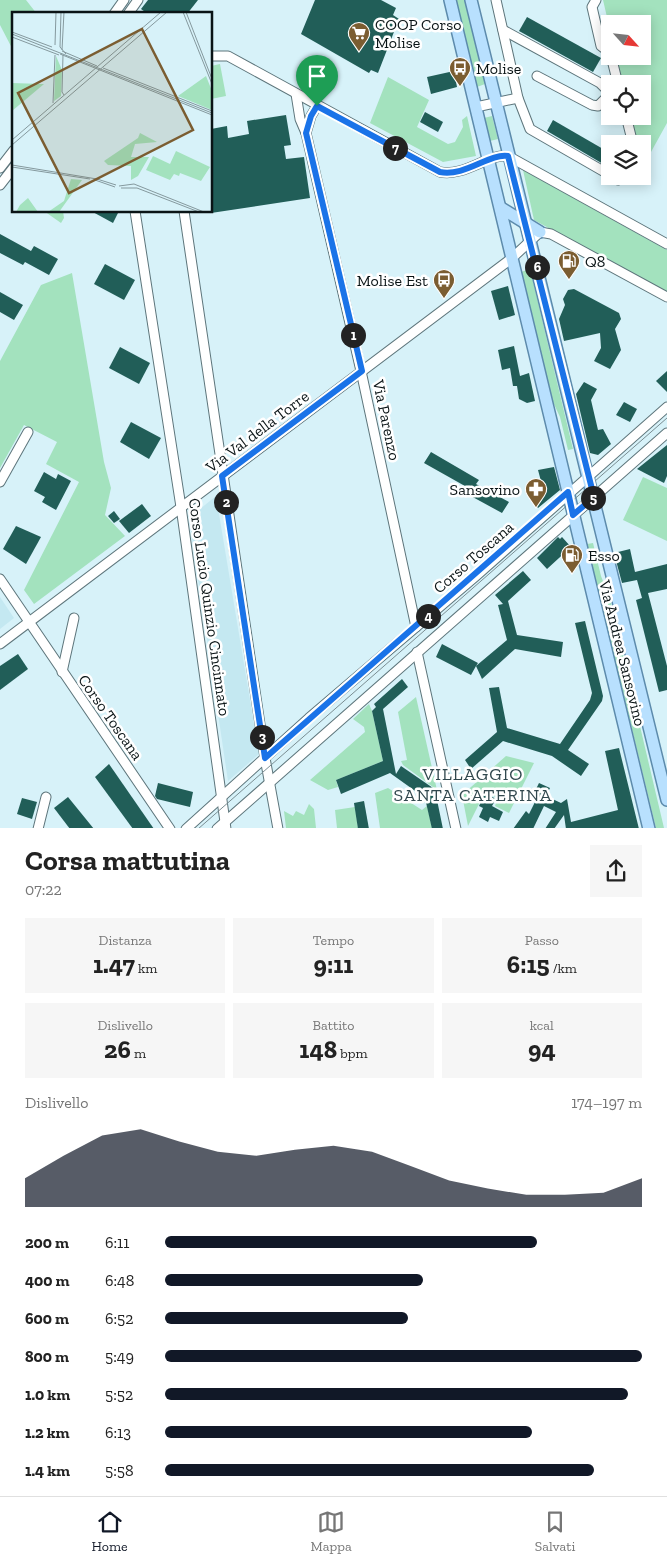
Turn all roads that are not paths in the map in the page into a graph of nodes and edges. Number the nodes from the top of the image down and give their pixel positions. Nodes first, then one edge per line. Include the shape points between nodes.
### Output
1 (121, 0) edge
2 (138, 0) edge
3 (450, 0) edge
4 (471, 0) edge
5 (496, 0) edge
6 (596, 0) edge
7 (114, 12) edge
8 (126, 12) edge
9 (129, 12) edge
10 (502, 30) junction
11 (601, 46) edge
12 (212, 56) edge
13 (537, 76) dead end
14 (296, 94) junction
15 (518, 98) junction
16 (496, 102) junction
17 (317, 106) junction
18 (476, 107) junction
19 (306, 133) junction
20 (12, 153) edge
21 (508, 156) junction
22 (490, 160) junction
23 (0, 168) edge
24 (12, 170) edge
25 (601, 170) edge
26 (0, 185) edge
27 (501, 208) junction
28 (135, 212) edge
29 (184, 212) edge
30 (524, 221) junction
31 (540, 232) junction
32 (530, 240) junction
33 (667, 244) edge
34 (512, 258) junction
35 (667, 297) edge
36 (362, 371) junction
37 (667, 407) edge
38 (28, 432) dead end
39 (667, 433) edge
40 (588, 475) junction
41 (222, 476) junction
42 (0, 482) edge
43 (568, 492) junction
44 (594, 497) junction
45 (181, 507) junction
46 (573, 515) junction
47 (0, 579) edge
48 (74, 618) dead end
49 (28, 622) junction
50 (416, 627) junction
51 (0, 644) edge
52 (417, 652) junction
53 (62, 672) junction
54 (265, 758) junction
55 (270, 782) junction
56 (46, 797) dead end
57 (222, 798) junction
58 (667, 800) edge
59 (226, 825) edge
60 (38, 828) edge
61 (170, 828) edge
62 (186, 828) edge
63 (217, 828) edge
64 (278, 828) edge
65 (456, 828) edge
66 (649, 828) edge

1 - 7 street
1 - 8 street
2 - 9 street
3 - 18 main road, Via Andrea Sansovino
4 - 16 main road, Via Andrea Sansovino
5 - 10 street
6 - 11 street via 592,7
10 - 13 street via 600,83 608,91 608,96 598,106 592,105
10 - 15 street
12 - 14 street via 228,56
14 - 17 street
14 - 19 street, Via Parenzo
15 - 16 street
15 - 25 street via 530,129
16 - 18 street
16 - 21 main road, Via Andrea Sansovino
17 - 19 street
17 - 22 street via 440,172 452,173
18 - 22 main road, Via Andrea Sansovino
19 - 36 street, Via Parenzo
20 - 23 street
21 - 22 street
21 - 30 main road, Via Andrea Sansovino
21 - 33 street
22 - 27 main road, Via Andrea Sansovino
24 - 26 street
27 - 30 main road
27 - 34 main road, Via Andrea Sansovino
28 - 45 street, Corso Lucio Quinzio Cincinnato
29 - 41 street, Corso Lucio Quinzio Cincinnato
30 - 31 main road
30 - 32 main road, Via Andrea Sansovino
31 - 32 street, Via Val della Torre
31 - 35 street via 551,234
32 - 34 street, Via Val della Torre
32 - 40 main road, Via Andrea Sansovino
34 - 36 street, Via Val della Torre
34 - 43 main road, Via Andrea Sansovino
36 - 41 street, Via Val della Torre
36 - 50 street, Via Parenzo
37 - 40 street, Corso Toscana
38 - 42 street
39 - 44 street
40 - 43 street, Corso Toscana
40 - 44 main road, Via Andrea Sansovino
41 - 45 street, Via Val della Torre
41 - 54 street, Corso Lucio Quinzio Cincinnato
43 - 46 main road, Via Andrea Sansovino
43 - 50 street, Corso Toscana
44 - 46 street
44 - 58 main road, Via Andrea Sansovino
45 - 49 street, Via Val della Torre
45 - 57 street, Corso Lucio Quinzio Cincinnato
46 - 52 street
46 - 66 main road, Via Andrea Sansovino
47 - 49 street, Corso Toscana
48 - 53 street
49 - 51 street, Via Val della Torre
49 - 53 street, Corso Toscana
50 - 54 street, Corso Toscana
52 - 55 street
52 - 65 street
53 - 61 street, Corso Toscana
54 - 55 street, Corso Lucio Quinzio Cincinnato
54 - 57 street, Corso Toscana
55 - 59 street
55 - 64 street, Corso Lucio Quinzio Cincinnato
56 - 60 street
57 - 59 street, Corso Lucio Quinzio Cincinnato
57 - 62 street, Corso Toscana
59 - 63 street

